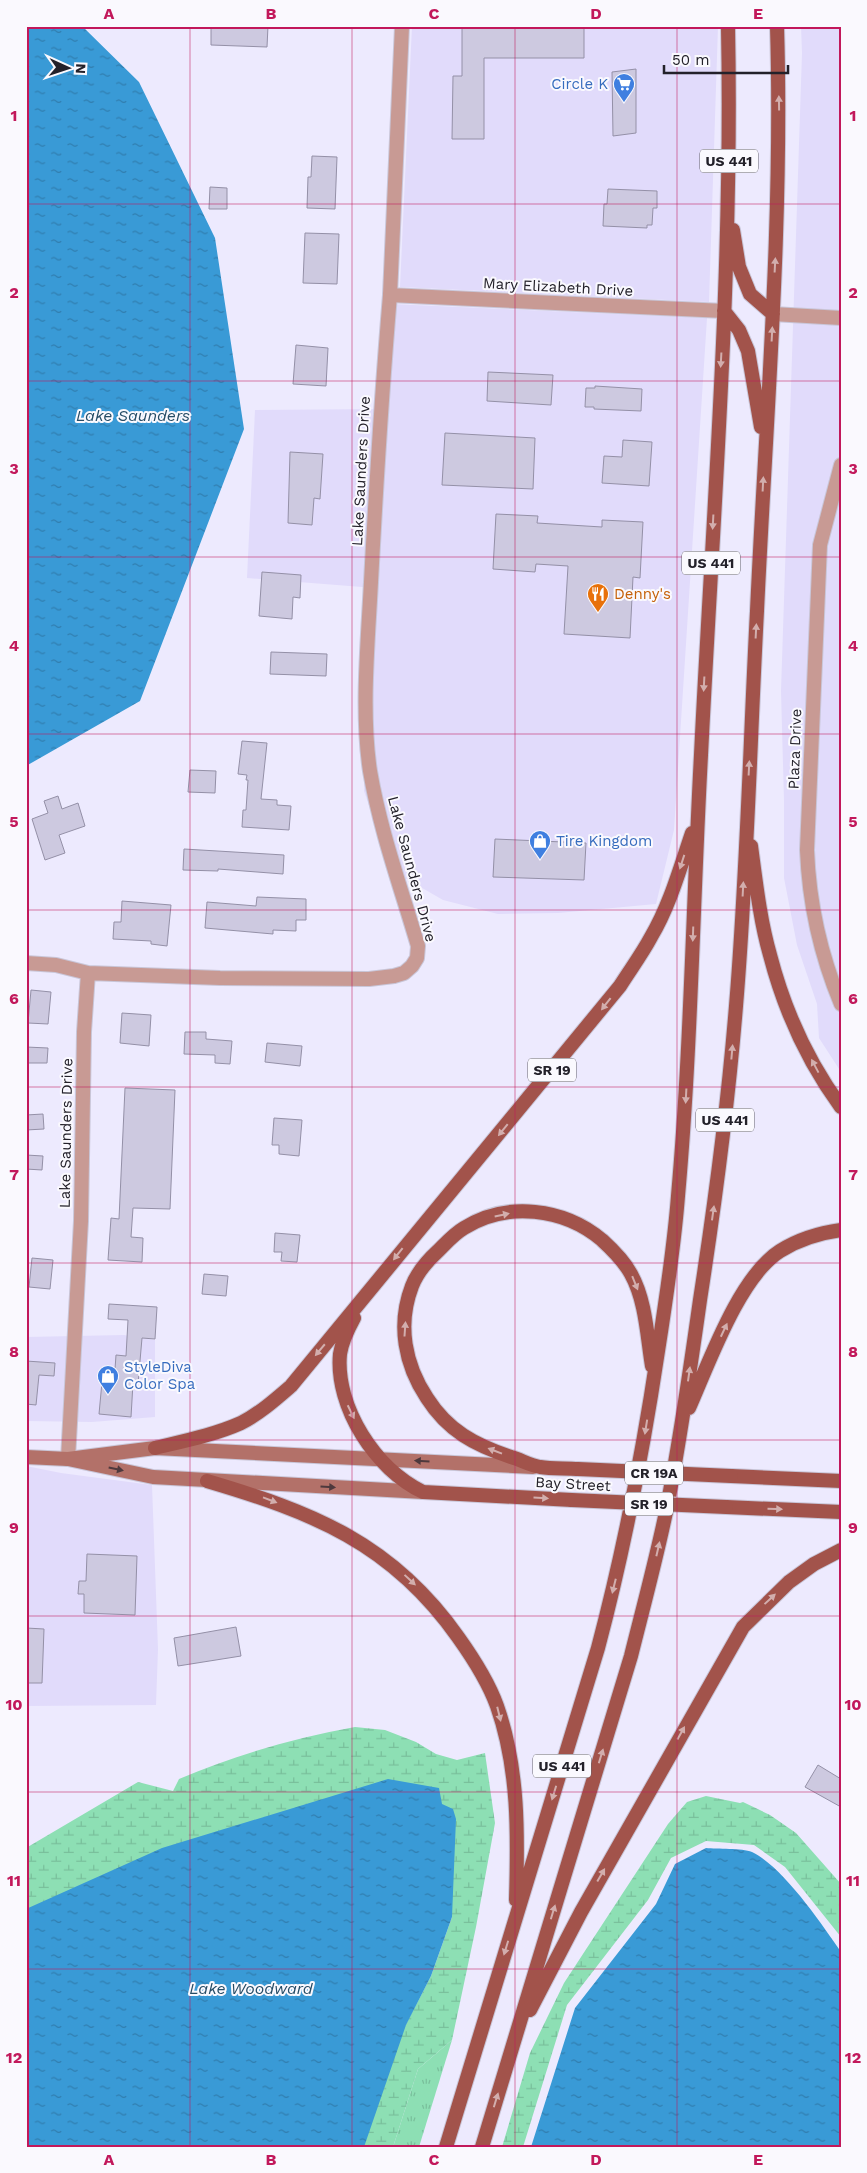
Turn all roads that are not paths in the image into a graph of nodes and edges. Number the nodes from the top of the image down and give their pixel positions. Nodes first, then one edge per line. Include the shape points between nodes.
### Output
1 (402, 26) edge
2 (728, 26) edge
3 (777, 26) edge
4 (729, 200) junction
5 (390, 295) junction
6 (724, 311) junction
7 (773, 314) junction
8 (841, 318) edge
9 (765, 453) junction
10 (841, 465) edge
11 (837, 493) edge
12 (698, 815) junction
13 (747, 817) junction
14 (26, 963) edge
15 (88, 972) junction
16 (841, 1004) edge
17 (841, 1107) edge
18 (841, 1230) edge
19 (363, 1299) junction
20 (654, 1379) junction
21 (682, 1422) junction
22 (155, 1448) junction
23 (26, 1457) edge
24 (68, 1459) junction
25 (380, 1459) junction
26 (541, 1467) junction
27 (841, 1475) edge
28 (824, 1480) junction
29 (207, 1481) junction
30 (841, 1481) edge
31 (423, 1492) junction
32 (841, 1512) edge
33 (841, 1550) edge
34 (515, 1920) junction
35 (514, 2042) junction
36 (446, 2147) edge
37 (482, 2147) edge

1 - 5 street, Lake Saunders Drive
2 - 4 main road, US 441
7 -> 3 main road, US 441 via 779,117
4 - 6 main road, US 441
4 - 7 main road via 739,267 750,294
5 - 6 street, Mary Elizabeth Drive
5 - 15 street, Lake Saunders Drive via 369,626 367,739 380,816 418,946 417,958 404,973 369,979 220,978
6 - 9 main road via 739,330 748,350
6 -> 12 main road, US 441
7 - 8 street
9 -> 7 main road, US 441
13 -> 9 main road, US 441
10 - 11 street
11 - 16 street, Plaza Drive via 820,545 807,850 812,903 823,952
12 -> 19 main road, SR 19 via 675,884 652,936 620,986
12 -> 20 main road, US 441 via 680,1181
17 -> 13 main road via 825,1086 804,1047 770,955
21 -> 13 main road, US 441 via 725,1122
14 - 15 street
15 - 24 street, Lake Saunders Drive via 81,1221
21 -> 18 main road via 733,1311 766,1263 800,1241
19 -> 22 main road via 290,1386 272,1402 235,1425 213,1434
19 -> 25 main road, SR 19 via 346,1333 340,1353 340,1375 350,1412
26 -> 20 main road, Bay Street via 466,1439 446,1423 417,1383 408,1359 404,1329 412,1286 431,1258 454,1235 486,1218 532,1211 566,1218 595,1234 623,1262 638,1290
20 -> 34 main road, US 441 via 615,1583
35 -> 21 main road, US 441 via 631,1656 665,1514
22 - 24 main road, CR 19A
22 - 25 main road, CR 19A
23 - 24 main road, CR 19A
24 -> 29 main road, CR 19A via 153,1476
26 -> 25 main road, CR 19A
25 - 31 main road, SR 19 via 392,1473
26 - 28 main road, Bay Street / CR 19A, bridge
27 - 28 main road
28 - 30 main road, Bay Street / CR 19A
29 -> 31 main road, CR 19A
29 -> 34 main road via 301,1512 366,1546 416,1586 470,1653 497,1707 509,1753 518,1833
31 -> 32 main road, Bay Street / SR 19, bridge
35 -> 33 main road via 580,1912 743,1627 788,1582
34 -> 36 main road, US 441
37 -> 35 main road, US 441

